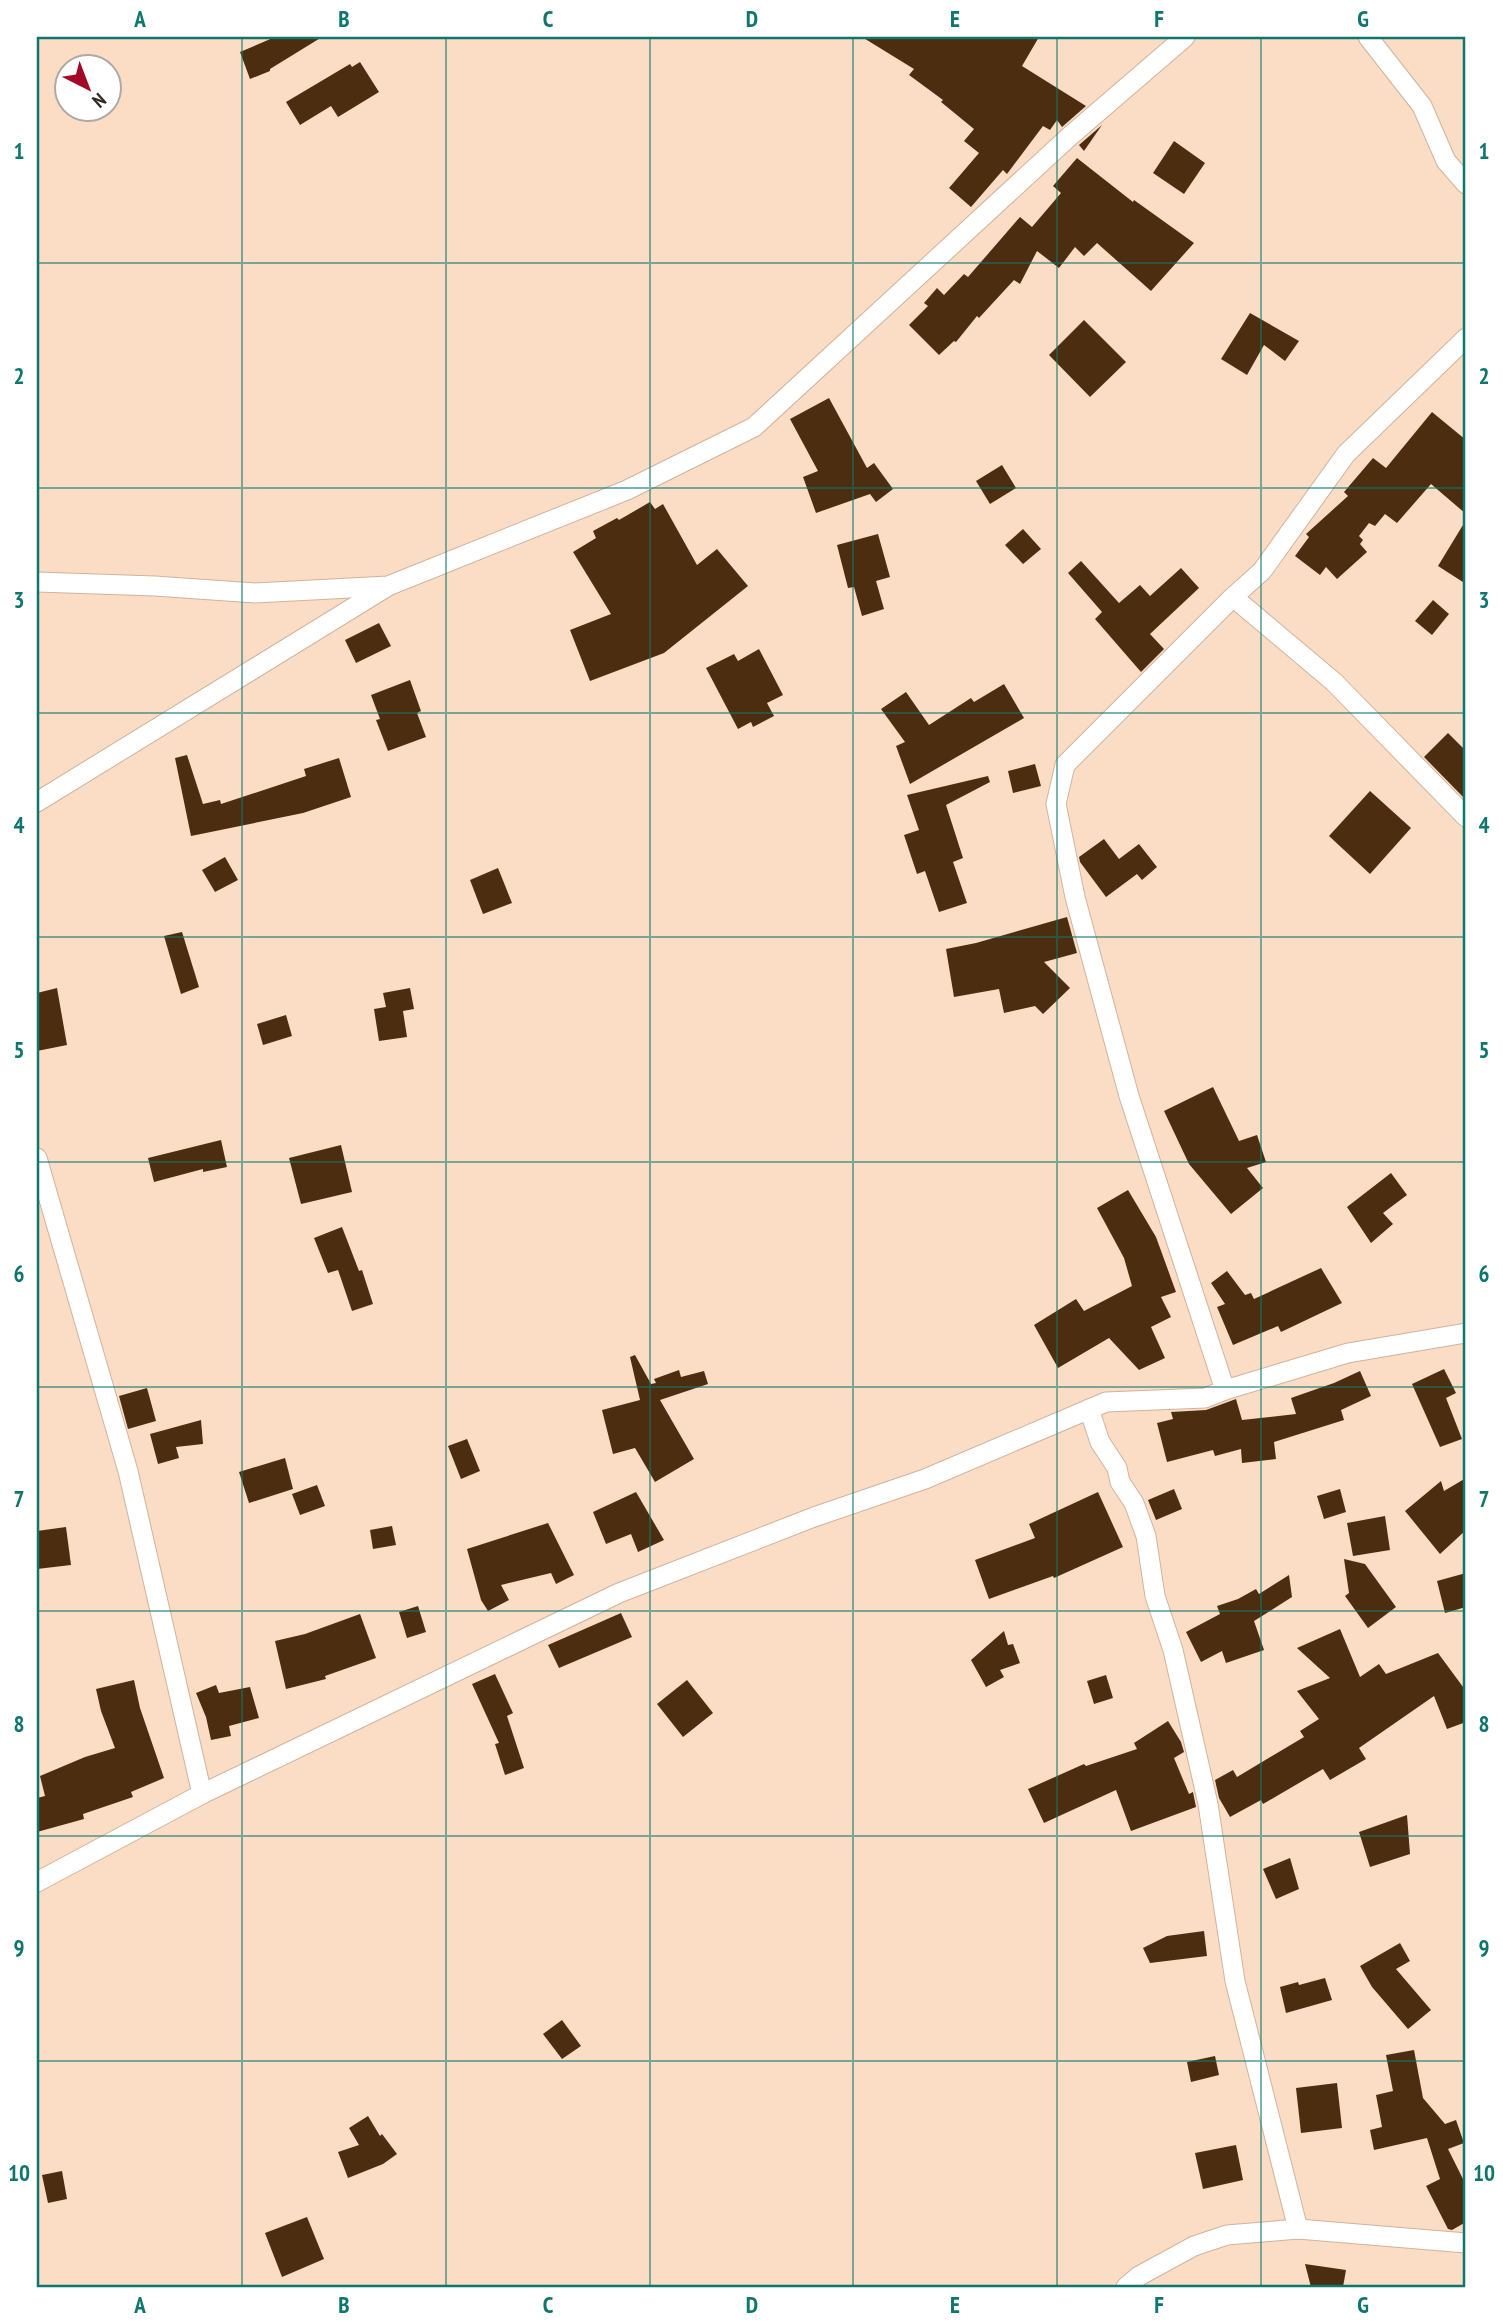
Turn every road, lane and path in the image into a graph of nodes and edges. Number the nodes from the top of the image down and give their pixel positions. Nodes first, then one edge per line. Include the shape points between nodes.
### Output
1 (1185, 37) edge
2 (1368, 37) edge
3 (1466, 184) edge
4 (1466, 338) edge
5 (37, 582) edge
6 (388, 586) junction
7 (1233, 597) junction
8 (37, 802) edge
9 (1466, 817) edge
10 (37, 1158) edge
11 (1466, 1333) edge
12 (1225, 1390) junction
13 (1089, 1409) junction
14 (202, 1794) junction
15 (37, 1882) edge
16 (1298, 2228) junction
17 (1466, 2243) edge
18 (1126, 2287) edge

1 - 6 street via 1070,136 754,428 626,490
2 - 3 street via 1422,106 1446,160
4 - 7 street via 1346,454 1262,571
5 - 6 street via 255,593
6 - 8 street
7 - 9 street via 1334,682
7 - 12 street via 1065,765 1056,804 1075,897 1129,1096
10 - 14 street via 128,1471
11 - 12 street via 1348,1353
12 - 13 street via 1205,1398 1106,1402
13 - 14 street via 925,1479 619,1593
13 - 16 street via 1146,1536 1155,1596 1173,1650 1208,1804 1235,1981
14 - 15 street
16 - 17 street
16 - 18 street via 1227,2235 1194,2246

